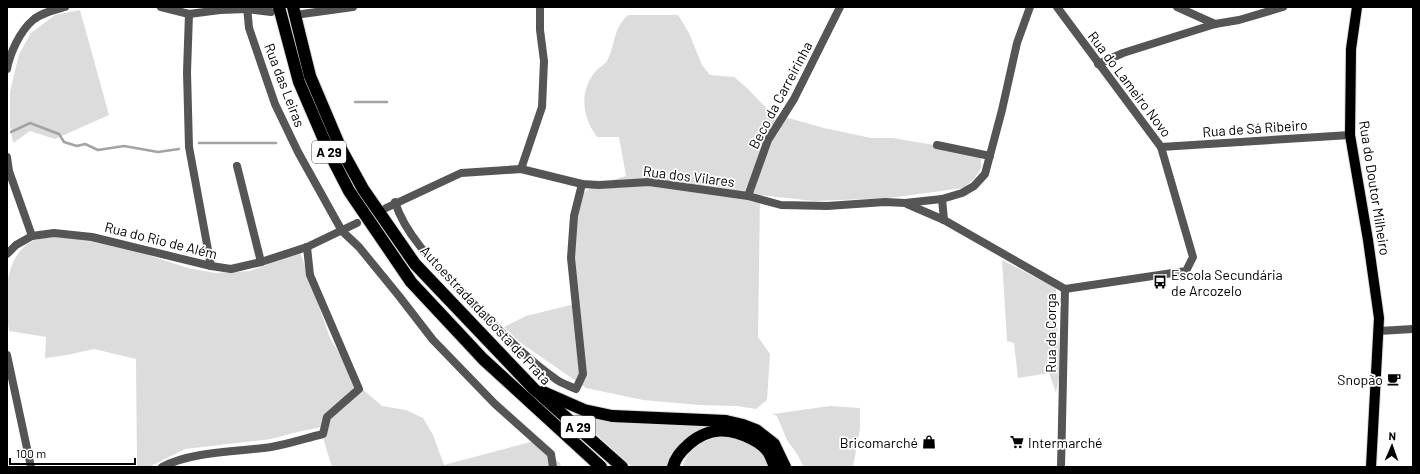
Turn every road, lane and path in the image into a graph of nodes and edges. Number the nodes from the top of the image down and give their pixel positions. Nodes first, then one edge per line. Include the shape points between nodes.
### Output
1 (65, 7) edge
2 (161, 7) edge
3 (354, 7) edge
4 (540, 7) edge
5 (840, 7) edge
6 (1030, 7) edge
7 (1057, 7) edge
8 (1177, 7) edge
9 (1283, 7) edge
10 (1358, 7) edge
11 (247, 8) edge
12 (275, 9) edge
13 (43, 10) edge
14 (297, 10) edge
15 (188, 14) junction
16 (1215, 24) junction
17 (1098, 64) junction
18 (7, 69) edge
19 (1350, 135) junction
20 (937, 145) dead end
21 (1161, 147) junction
22 (990, 156) junction
23 (7, 157) edge
24 (237, 166) dead end
25 (521, 169) junction
26 (582, 184) junction
27 (748, 196) junction
28 (942, 199) junction
29 (395, 202) junction
30 (905, 203) junction
31 (386, 208) dead end
32 (944, 220) junction
33 (357, 223) dead end
34 (342, 231) junction
35 (32, 236) junction
36 (307, 247) junction
37 (7, 254) edge
38 (261, 262) junction
39 (211, 266) junction
40 (1065, 289) junction
41 (1413, 329) edge
42 (1379, 331) junction
43 (7, 355) edge
44 (534, 389) junction
45 (597, 465) edge
46 (31, 467) edge
47 (162, 467) edge
48 (552, 467) edge
49 (622, 467) edge
50 (673, 467) edge
51 (775, 467) edge
52 (785, 467) edge
53 (1060, 467) edge
54 (1371, 467) edge

1 - 13 street
2 - 15 street
3 - 14 street
4 - 25 street via 544,61 542,107
5 - 27 street, Beco da Carreirinha via 794,99 768,140
6 - 22 street via 1017,43
7 - 17 street, Rua do Lameiro Novo
8 - 16 street
9 - 16 street
10 - 19 main road, Rua do Doutor Milheiro via 1351,49
11 - 12 street
11 - 15 street
11 - 34 street, Rua das Leiras via 249,28 275,104 298,152
12 - 45 highway, Autoestrada da Costa de Prata / A 29 via 299,82 330,154 349,191 411,282 483,359
13 - 18 street via 17,41 9,57
14 - 44 highway, Autoestrada da Costa de Prata / A 29 via 310,76 341,149 363,189 415,264
15 - 39 street via 186,72 189,147
16 - 17 street via 1122,53
17 - 21 street, Rua do Lameiro Novo
19 - 21 street, Rua de Sá Ribeiro
19 - 42 main road, Rua do Doutor Milheiro via 1377,298
20 - 22 street
21 - 40 street, Rua do Lameiro Novo via 1193,257 1186,271
22 - 28 street via 985,174 974,186
23 - 35 street via 9,171
24 - 38 street
25 - 26 street
25 - 29 street via 461,173
26 - 27 street, Rua dos Vilares via 649,182
26 - 29 street via 574,216 571,258 583,374 576,389 558,381 516,347 494,325 437,266 399,216
27 - 30 street, Rua dos Vilares via 781,204 826,206
28 - 30 street
28 - 32 street
29 - 31 street
30 - 32 street, Rua da Corga
32 - 40 street, Rua da Corga
33 - 34 street, Rua do Rio de Além
34 - 36 street, Rua do Rio de Além
34 - 48 street via 359,247 433,340 495,404 552,454
35 - 37 street via 16,245
35 - 39 street, Rua do Rio de Além via 54,233 92,237
36 - 38 street, Rua do Rio de Além
36 - 47 street via 310,275 359,389 327,417 323,434 273,446 198,455
38 - 39 street, Rua do Rio de Além via 231,269
40 - 53 street, Rua da Corga
41 - 42 street
42 - 54 main road, Rua do Doutor Milheiro
43 - 46 street
44 - 49 highway, Autoestrada da Costa de Prata / A 29
44 - 52 highway via 584,410 612,416 743,424 756,430 774,444
50 - 51 highway via 683,449 695,439 709,432 724,429 740,432 757,442 768,452

